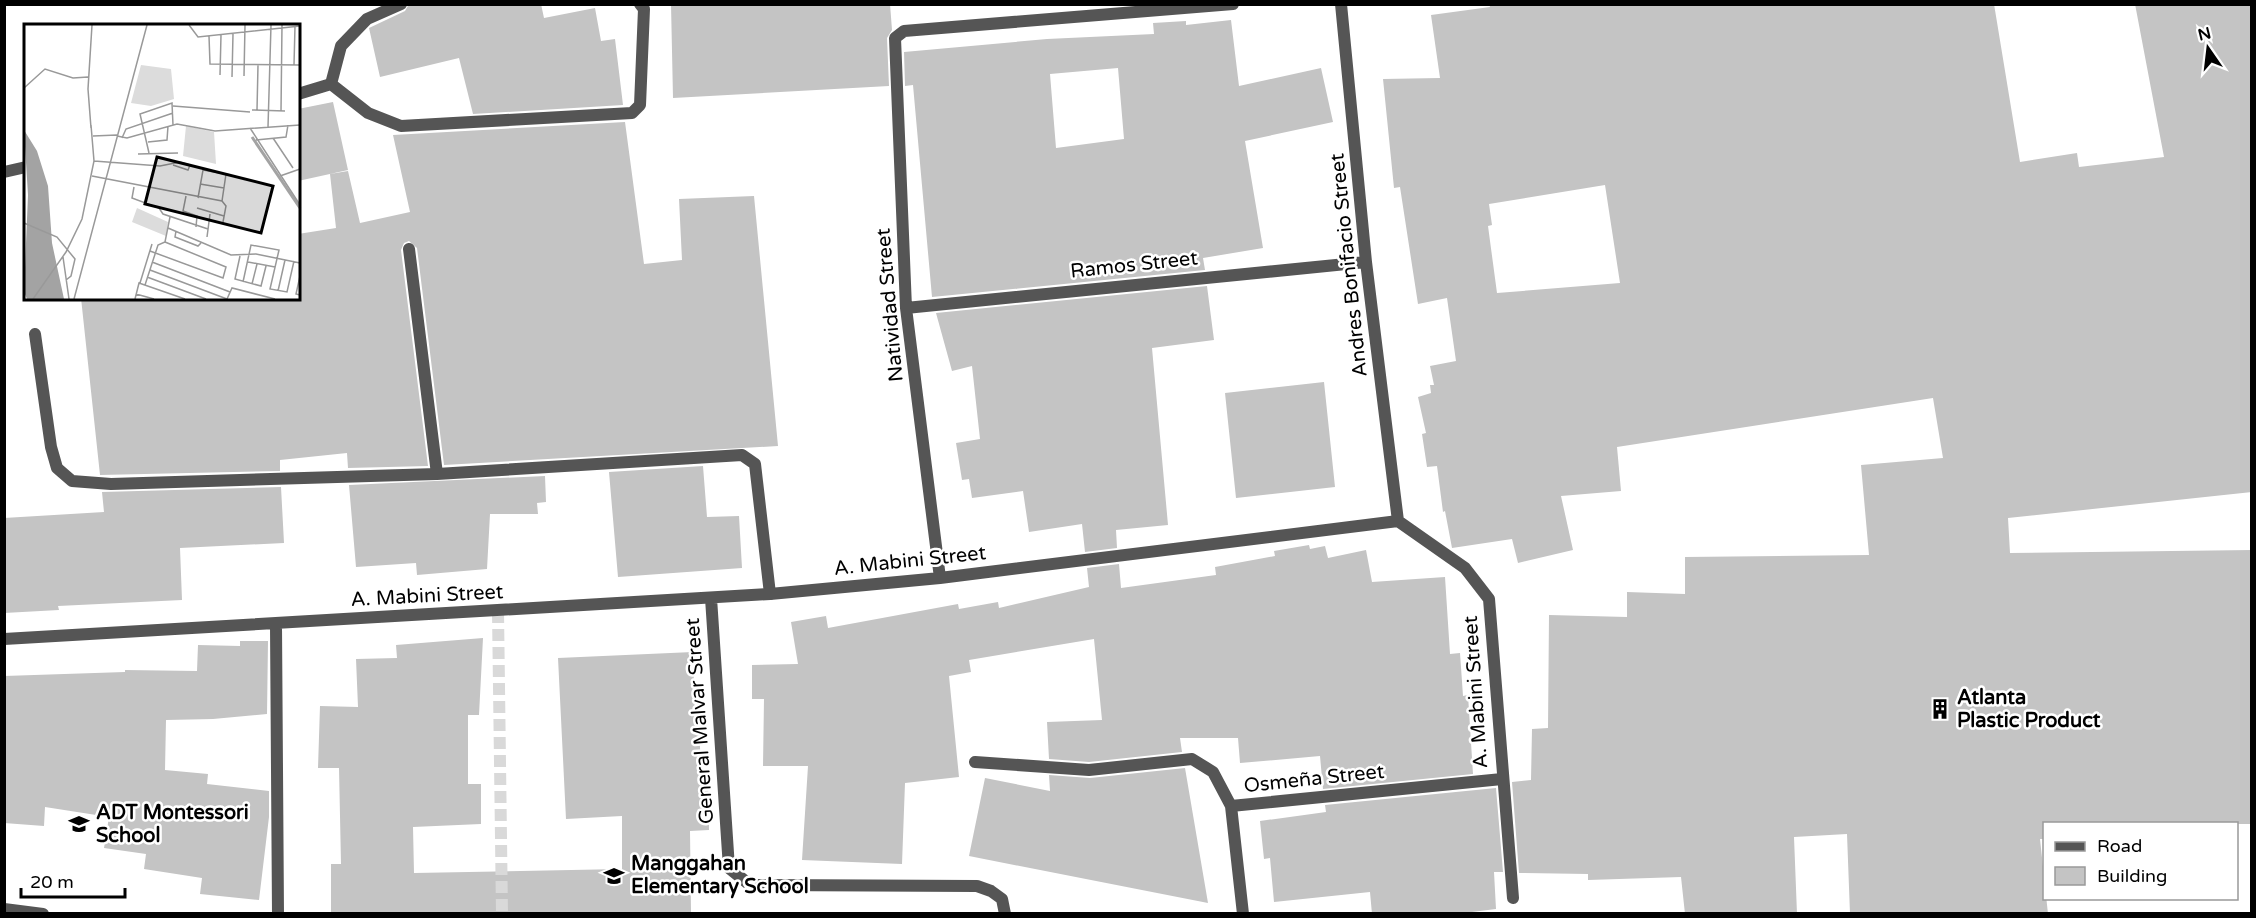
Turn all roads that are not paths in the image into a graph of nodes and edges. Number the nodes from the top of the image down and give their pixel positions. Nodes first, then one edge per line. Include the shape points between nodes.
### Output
1 (401, 4) edge
2 (640, 4) edge
3 (1233, 4) edge
4 (1341, 4) edge
5 (332, 84) junction
6 (300, 93) edge
7 (24, 167) edge
8 (4, 172) edge
9 (409, 249) dead end
10 (1366, 262) junction
11 (906, 308) junction
12 (35, 334) dead end
13 (437, 474) junction
14 (1398, 521) junction
15 (940, 578) junction
16 (770, 594) junction
17 (711, 598) junction
18 (276, 625) junction
19 (4, 639) edge
20 (975, 762) dead end
21 (1502, 779) junction
22 (1231, 807) junction
23 (1513, 898) dead end
24 (4, 909) edge
25 (43, 914) edge
26 (278, 914) edge
27 (1005, 914) edge
28 (1242, 914) edge

1 - 5 street via 367,19 341,46
2 - 5 street via 644,9 640,105 632,112 401,126 368,113
3 - 11 street, Natividad Street via 904,31 895,38
4 - 10 street, Andres Bonifacio Street
5 - 6 street
7 - 8 street
9 - 13 street
10 - 11 street, Ramos Street
10 - 14 street, Andres Bonifacio Street
11 - 15 street, Natividad Street
12 - 13 street via 51,447 57,468 72,481 111,484
13 - 16 street via 742,455 755,464
14 - 15 street, A. Mabini Street
14 - 21 street, A. Mabini Street via 1466,568 1489,599
15 - 16 street, A. Mabini Street
16 - 17 street, A. Mabini Street
17 - 18 street, A. Mabini Street
17 - 27 street, General Malvar Street via 729,868 750,885 977,886 1002,899
18 - 19 street, A. Mabini Street
18 - 26 street
20 - 22 street, Osmeña Street via 1089,770 1192,759 1213,772
21 - 22 street, Osmeña Street
21 - 23 street, A. Mabini Street
22 - 28 street
24 - 25 street

